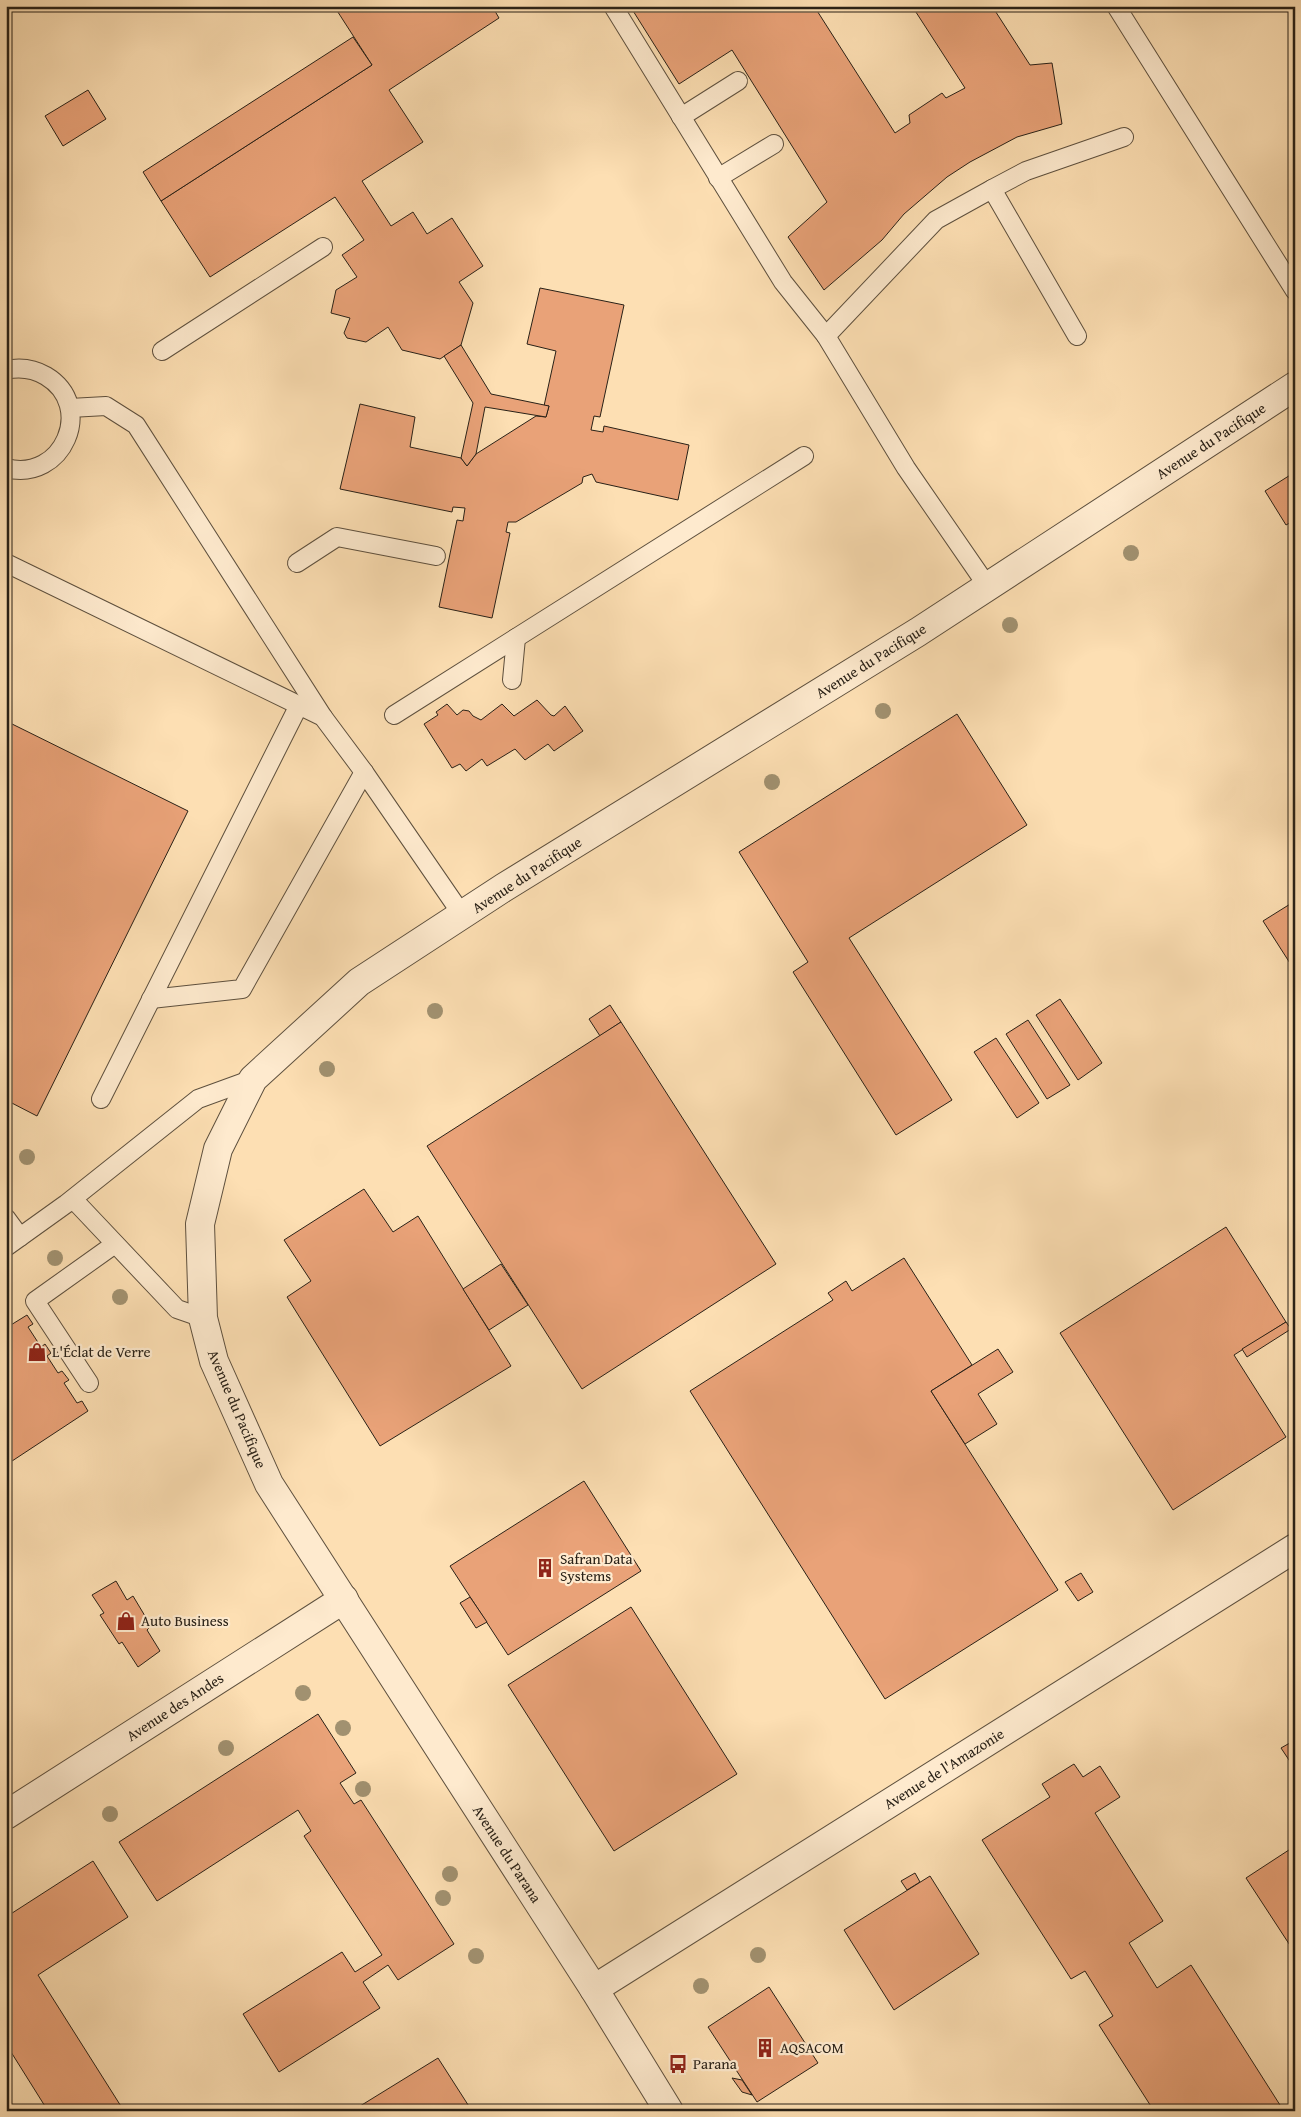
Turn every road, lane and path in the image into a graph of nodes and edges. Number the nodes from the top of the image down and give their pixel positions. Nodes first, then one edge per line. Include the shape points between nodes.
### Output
1 (613, 6) edge
2 (1116, 6) edge
3 (738, 81) dead end
4 (681, 117) junction
5 (1124, 137) dead end
6 (774, 144) dead end
7 (718, 178) junction
8 (992, 189) junction
9 (323, 247) dead end
10 (1295, 291) edge
11 (826, 336) junction
12 (1077, 336) dead end
13 (162, 351) dead end
14 (6, 370) edge
15 (1295, 386) edge
16 (70, 408) junction
17 (804, 456) dead end
18 (6, 468) edge
19 (436, 556) dead end
20 (6, 563) edge
21 (297, 563) dead end
22 (988, 587) junction
23 (516, 638) junction
24 (512, 680) dead end
25 (298, 704) junction
26 (394, 714) dead end
27 (323, 717) junction
28 (364, 772) junction
29 (462, 916) junction
30 (151, 999) junction
31 (253, 1079) junction
32 (101, 1099) dead end
33 (73, 1198) junction
34 (6, 1218) edge
35 (13, 1242) edge
36 (116, 1244) junction
37 (203, 1318) junction
38 (89, 1383) dead end
39 (1295, 1548) edge
40 (344, 1600) junction
41 (6, 1814) edge
42 (594, 1989) junction
43 (669, 2111) edge

1 - 4 lane
2 - 10 lane
3 - 4 lane
4 - 7 lane
5 - 8 lane via 1026,171
6 - 7 lane
7 - 11 lane via 783,282
8 - 11 lane via 936,220
8 - 12 lane
9 - 13 lane
11 - 22 lane via 906,468
14 - 16 lane via 24,368 40,372 64,393
15 - 22 street, Avenue du Pacifique
16 - 18 lane via 71,424 67,439 58,453 31,469
16 - 27 lane via 106,406 136,425
17 - 23 lane
19 - 21 lane via 336,537
20 - 25 lane
22 - 29 street, Avenue du Pacifique
23 - 24 lane
23 - 26 lane
25 - 27 lane
25 - 30 lane
27 - 28 lane
28 - 29 lane
28 - 30 lane via 242,989
29 - 31 street, Avenue du Pacifique via 359,982
30 - 32 lane
31 - 33 lane via 198,1099
31 - 37 street, Avenue du Pacifique via 218,1149 200,1224
33 - 35 lane
33 - 36 lane
34 - 35 lane
36 - 37 lane via 177,1309
36 - 38 lane via 35,1301
37 - 40 street, Avenue du Pacifique via 214,1361 269,1484
39 - 42 street, Avenue de l'Amazonie
40 - 41 street, Avenue des Andes
40 - 42 street, Avenue du Parana
42 - 43 street, Avenue du Parana

